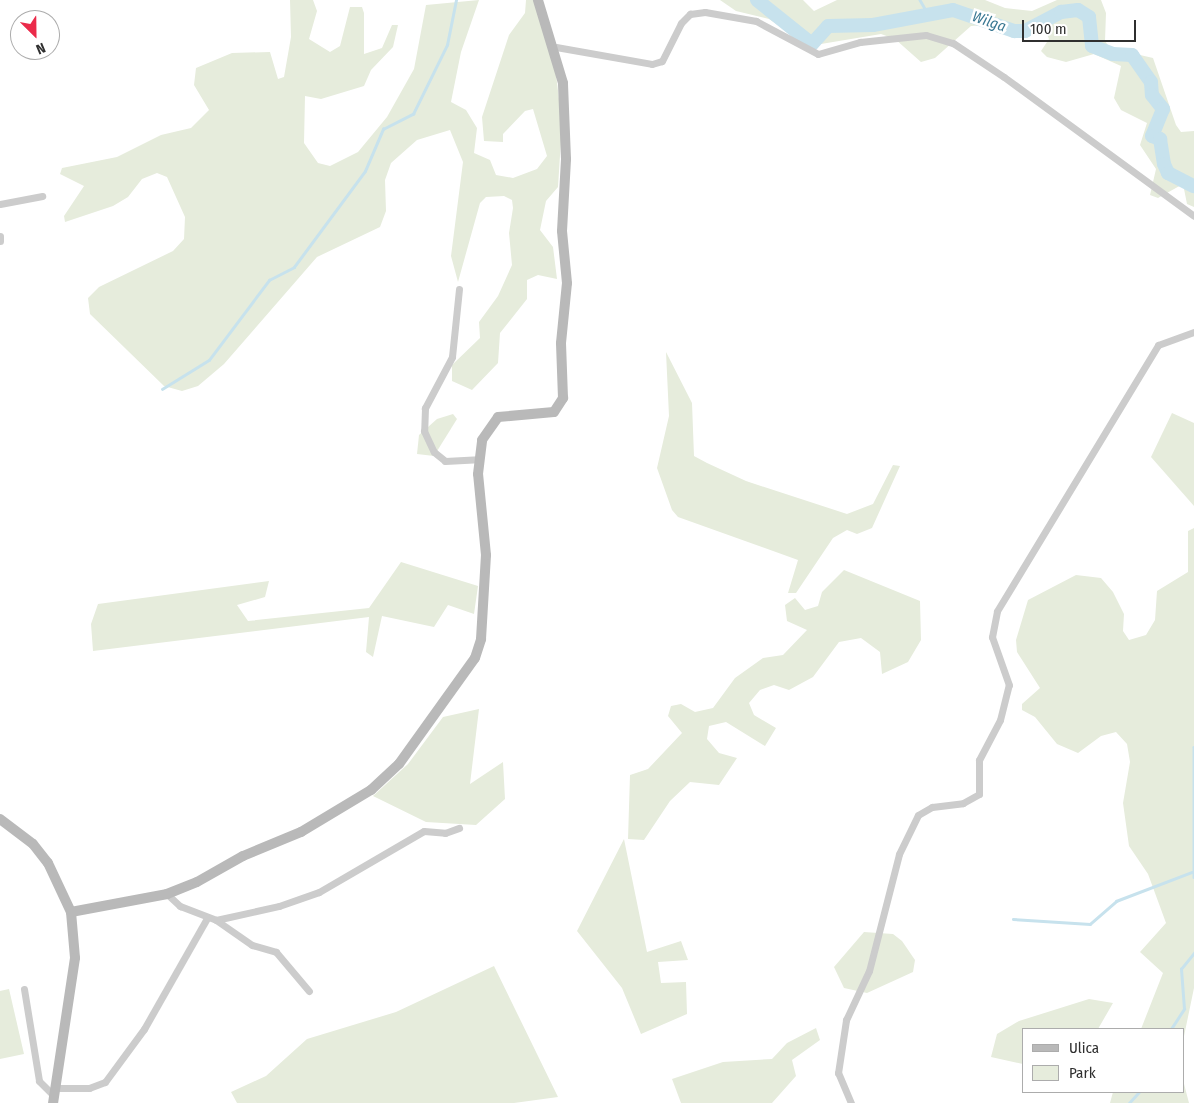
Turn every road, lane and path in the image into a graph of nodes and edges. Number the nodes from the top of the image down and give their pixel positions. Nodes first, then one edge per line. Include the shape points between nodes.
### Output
1 (538, 0) edge
2 (556, 47) junction
3 (42, 196) dead end
4 (0, 204) edge
5 (1194, 216) edge
6 (0, 236) edge
7 (0, 241) edge
8 (459, 289) dead end
9 (1194, 332) edge
10 (478, 459) junction
11 (0, 819) edge
12 (459, 828) dead end
13 (167, 894) junction
14 (71, 912) junction
15 (207, 918) junction
16 (216, 920) junction
17 (24, 989) dead end
18 (309, 991) dead end
19 (54, 1096) edge
20 (851, 1103) edge

1 - 2 street
2 - 5 street via 652,64 662,61 681,23 690,14 704,12 756,21 818,54 860,42 926,35 953,43 1004,77
2 - 10 street via 563,83 566,159 562,231 567,283 561,343 562,398 554,412 498,417 487,430
3 - 4 street
6 - 7 street
8 - 10 street via 452,357 425,408 424,431 434,452 445,461
9 - 20 street via 1158,345 997,611 992,636 1009,685 1000,720 979,760 979,794 963,803 932,807 918,815 899,854 869,971 846,1020 838,1073
10 - 13 street via 486,531 481,639 476,658 441,708 399,764 371,790 301,832
11 - 14 street via 33,844 48,863
12 - 16 street via 445,834 424,830 308,897
13 - 14 street
13 - 15 street via 180,906
14 - 19 street via 75,958
15 - 16 street
15 - 19 street via 144,1029 105,1082
16 - 18 street via 252,945 276,952
17 - 19 street via 39,1081

